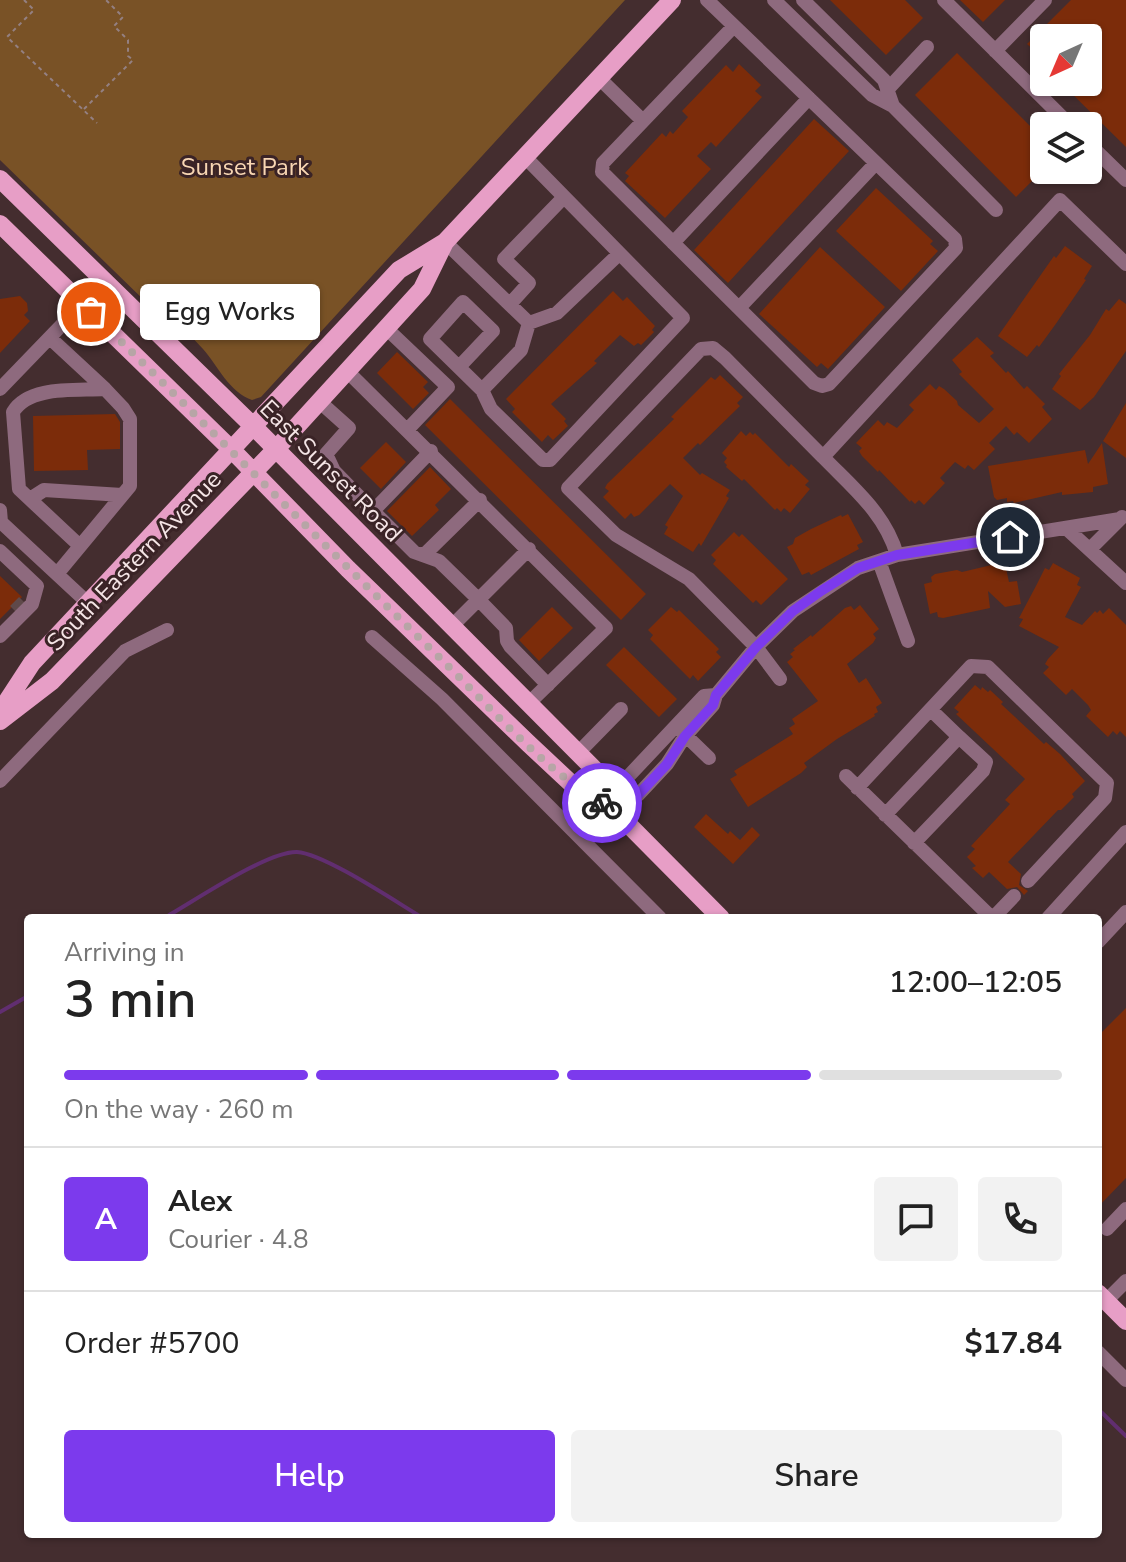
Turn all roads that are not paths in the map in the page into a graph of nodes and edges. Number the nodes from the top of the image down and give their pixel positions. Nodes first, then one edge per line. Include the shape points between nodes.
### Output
1 (672, 0) edge
2 (707, 0) edge
3 (774, 0) edge
4 (803, 0) edge
5 (944, 0) edge
6 (1045, 0) edge
7 (734, 26) junction
8 (927, 47) dead end
9 (995, 51) junction
10 (600, 79) junction
11 (887, 90) junction
12 (809, 98) junction
13 (893, 106) junction
14 (1057, 112) edge
15 (642, 120) junction
16 (1102, 157) edge
17 (526, 158) junction
18 (876, 163) junction
19 (0, 179) edge
20 (1126, 180) edge
21 (564, 197) junction
22 (996, 210) dead end
23 (0, 224) edge
24 (445, 242) junction
25 (673, 243) junction
26 (619, 254) junction
27 (1126, 264) edge
28 (82, 304) junction
29 (510, 304) junction
30 (739, 308) junction
31 (529, 323) junction
32 (387, 329) junction
33 (50, 338) junction
34 (459, 367) junction
35 (348, 372) junction
36 (3, 381) edge
37 (105, 389) junction
38 (482, 390) junction
39 (320, 402) junction
40 (254, 427) junction
41 (408, 429) junction
42 (276, 449) junction
43 (233, 451) junction
44 (431, 451) junction
45 (823, 457) junction
46 (334, 471) junction
47 (253, 472) junction
48 (315, 488) junction
49 (122, 495) junction
50 (30, 499) junction
51 (480, 500) junction
52 (370, 508) junction
53 (0, 510) edge
54 (1123, 516) edge
55 (348, 521) junction
56 (1066, 528) junction
57 (80, 546) junction
58 (1091, 548) junction
59 (529, 549) junction
60 (0, 551) edge
61 (424, 555) junction
62 (897, 555) junction
63 (879, 561) junction
64 (57, 574) junction
65 (1126, 583) edge
66 (478, 599) junction
67 (24, 603) junction
68 (88, 603) junction
69 (0, 625) edge
70 (452, 626) junction
71 (167, 630) dead end
72 (0, 636) edge
73 (372, 637) dead end
74 (908, 641) dead end
75 (756, 647) junction
76 (780, 679) dead end
77 (548, 685) junction
78 (529, 703) junction
79 (621, 709) dead end
80 (931, 710) junction
81 (0, 712) edge
82 (0, 721) edge
83 (680, 731) junction
84 (959, 737) junction
85 (578, 753) junction
86 (709, 758) dead end
87 (846, 776) dead end
88 (0, 781) edge
89 (857, 788) junction
90 (612, 808) junction
91 (885, 815) junction
92 (1126, 832) edge
93 (914, 843) junction
94 (1028, 881) dead end
95 (1014, 896) dead end
96 (1126, 912) edge
97 (656, 914) edge
98 (717, 914) edge
99 (988, 914) edge
100 (996, 914) edge
101 (1052, 914) edge
102 (1102, 938) edge
103 (1126, 1209) edge
104 (1107, 1229) dead end
105 (1126, 1281) edge
106 (1102, 1297) edge
107 (1126, 1321) edge
108 (1102, 1356) edge
109 (1126, 1380) edge

1 - 10 main road, South Eastern Avenue
2 - 7 street
3 - 13 street via 872,95
4 - 11 street via 884,80
5 - 9 street
6 - 9 street
7 - 12 street
7 - 15 street
8 - 11 street
9 - 14 street
10 - 15 street
10 - 17 main road, South Eastern Avenue
11 - 13 street
12 - 18 street
12 - 25 street
13 - 22 street
15 - 25 street via 603,163 602,172
16 - 20 street
17 - 21 street
17 - 24 main road, South Eastern Avenue
18 - 30 street
18 - 30 street via 955,239 956,248 829,384 814,383
19 - 40 main road, East Sunset Road
21 - 26 street
21 - 29 street via 504,259 529,283
23 - 28 main road, East Sunset Road
24 - 29 street
24 - 32 main road, South Eastern Avenue via 422,289
24 - 40 main road, South Eastern Avenue via 399,270
25 - 30 street
26 - 31 street via 557,313
26 - 38 street via 683,318 550,460 543,460 491,409
27 - 45 street via 1060,200
28 - 33 street
28 - 43 main road, East Sunset Road
29 - 31 street
31 - 38 street via 521,350
32 - 35 main road, South Eastern Avenue
32 - 41 street via 448,387
33 - 36 street
33 - 37 street
34 - 34 street via 430,339 463,302 493,331
34 - 38 street
35 - 39 main road, South Eastern Avenue
35 - 41 street
37 - 49 street via 130,419 130,486
37 - 50 street via 34,395 18,404 13,412 19,489
39 - 42 main road, South Eastern Avenue
39 - 46 street via 349,428 326,454
40 - 42 main road, East Sunset Road
40 - 43 main road, South Eastern Avenue
41 - 44 street
42 - 47 main road, South Eastern Avenue
42 - 48 main road, East Sunset Road
43 - 47 main road, East Sunset Road
43 - 68 main road, South Eastern Avenue
44 - 51 street
44 - 52 street
45 - 62 street via 875,510
45 - 75 street via 725,358 713,348 701,349 568,488 616,535 689,579
46 - 48 street
46 - 52 street
47 - 82 main road, South Eastern Avenue via 52,681
47 - 90 main road, East Sunset Road via 576,788
48 - 55 main road, East Sunset Road
49 - 50 street via 44,490
49 - 57 street
50 - 57 street
51 - 59 street
51 - 61 street
52 - 55 street
52 - 61 street via 414,552
53 - 64 street via 1,522
54 - 56 street
54 - 58 street
55 - 70 main road, East Sunset Road
56 - 58 street
56 - 62 street
57 - 64 street
58 - 65 street
59 - 66 street
59 - 77 street via 606,628
60 - 67 street via 37,586
61 - 66 street via 439,561
62 - 63 street
63 - 74 street
63 - 75 street via 821,591
64 - 68 street
66 - 70 street
66 - 77 street via 506,628 510,646
67 - 69 street
67 - 72 street via 32,604
68 - 81 main road, South Eastern Avenue via 32,663
70 - 78 main road, East Sunset Road
71 - 88 street via 125,651
73 - 97 street via 442,699
75 - 76 street
75 - 83 street via 716,695 704,696
77 - 78 street
78 - 85 main road, East Sunset Road
79 - 85 street
80 - 84 street
80 - 89 street
80 - 94 street via 971,666 988,667 1107,783 1105,798
83 - 86 street
83 - 90 street via 624,781
84 - 91 street
84 - 93 street via 986,762 983,771
85 - 90 main road, East Sunset Road via 598,773
87 - 89 street
89 - 91 street
90 - 98 main road, East Sunset Road
91 - 93 street
92 - 101 street
93 - 99 street
95 - 100 street
96 - 102 street
103 - 104 street
105 - 106 street
106 - 107 main road
108 - 109 street

